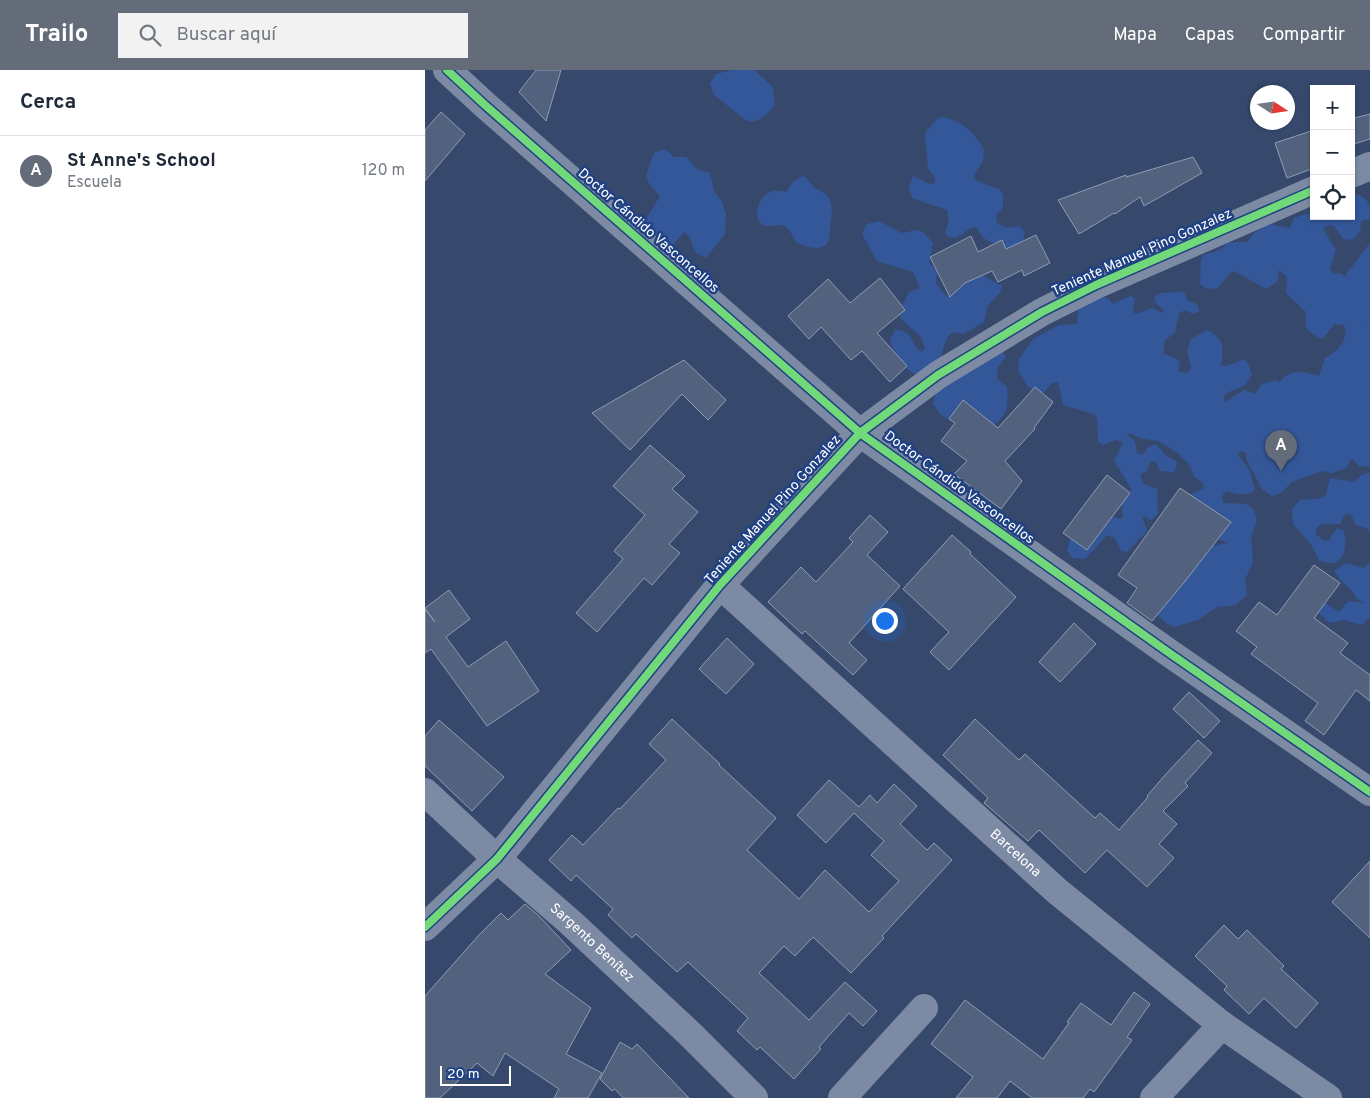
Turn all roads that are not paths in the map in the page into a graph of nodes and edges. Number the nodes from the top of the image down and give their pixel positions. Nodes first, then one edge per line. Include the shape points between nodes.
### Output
1 (447, 70) edge
2 (1370, 166) edge
3 (1355, 172) edge
4 (1310, 192) edge
5 (861, 433) junction
6 (721, 584) junction
7 (425, 792) edge
8 (1370, 792) edge
9 (497, 859) junction
10 (425, 927) edge
11 (924, 1008) dead end
12 (1222, 1025) junction
13 (754, 1098) edge
14 (842, 1098) edge
15 (1154, 1098) edge
16 (1329, 1098) edge

1 - 5 street, Doctor Cándido Vasconcellos
2 - 3 street
4 - 5 street, Teniente Manuel Pino Gonzalez via 1096,285 1042,312 938,375
5 - 6 street, Teniente Manuel Pino Gonzalez
5 - 8 street, Doctor Cándido Vasconcellos
6 - 9 street, Teniente Manuel Pino Gonzalez
6 - 12 street, Barcelona via 1057,891
7 - 9 street, Sargento Benítez
9 - 10 street, Teniente Manuel Pino Gonzalez
9 - 13 street, Sargento Benítez via 570,922
11 - 14 street
12 - 15 street
12 - 16 street, Barcelona

